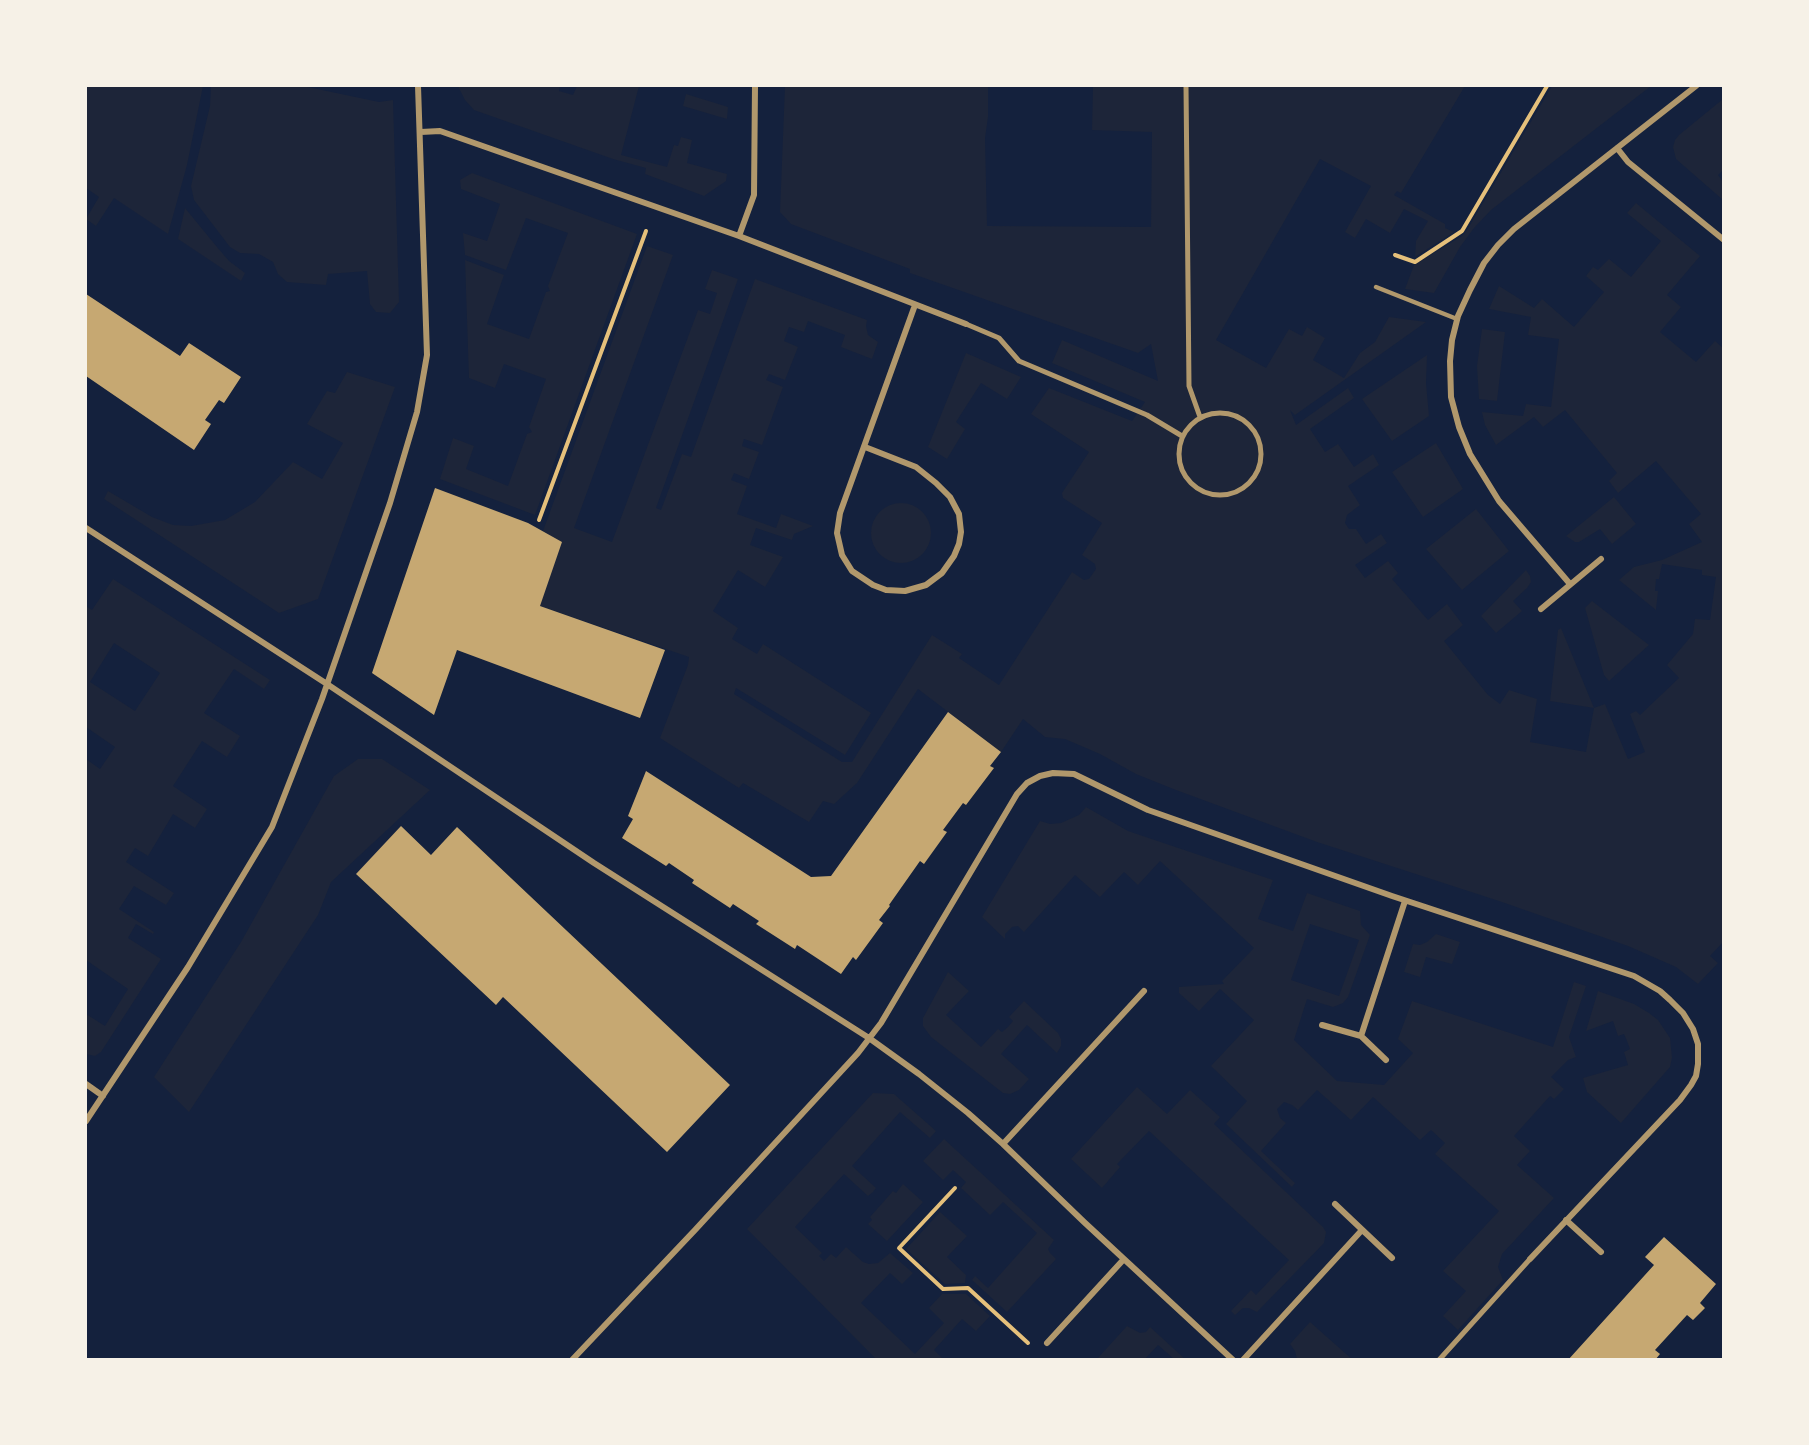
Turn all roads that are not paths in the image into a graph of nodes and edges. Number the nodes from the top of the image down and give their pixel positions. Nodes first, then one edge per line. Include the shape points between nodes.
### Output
1 (418, 86) edge
2 (755, 86) edge
3 (1186, 86) edge
4 (1696, 86) edge
5 (421, 132) junction
6 (1617, 148) junction
7 (739, 236) junction
8 (1724, 240) edge
9 (1376, 287) dead end
10 (915, 305) junction
11 (1457, 319) junction
12 (966, 324) joint
13 (1200, 417) junction
14 (1182, 436) junction
15 (865, 447) junction
16 (86, 528) edge
17 (1600, 559) dead end
18 (1570, 584) junction
19 (1541, 609) dead end
20 (327, 684) junction
21 (1405, 901) junction
22 (1144, 991) dead end
23 (1322, 1024) dead end
24 (1360, 1036) junction
25 (869, 1038) junction
26 (1386, 1060) dead end
27 (86, 1084) edge
28 (103, 1096) junction
29 (86, 1121) edge
30 (1003, 1144) junction
31 (1335, 1204) dead end
32 (1566, 1220) junction
33 (1362, 1230) junction
34 (1600, 1252) dead end
35 (1392, 1258) dead end
36 (1124, 1259) junction
37 (1530, 1259) joint
38 (1047, 1343) dead end
39 (572, 1359) edge
40 (1233, 1359) edge
41 (1244, 1359) edge
42 (1439, 1359) edge

1 - 5 street
2 - 7 street via 754,195
3 - 13 street via 1189,386
4 - 6 street
5 - 7 street via 440,131
5 - 20 street via 427,355 423,382 390,503
6 - 8 street via 1628,162
6 - 11 street via 1498,245 1484,263
7 - 10 street
9 - 11 lane
10 - 12 street
10 - 15 street
11 - 18 street via 1450,361 1451,397 1464,439 1499,501
12 - 14 street via 999,338 1019,361 1147,415
13 - 14 street
13 - 14 street via 1225,413 1252,428 1261,451 1253,479 1243,489 1217,496 1192,486 1179,463
15 - 15 street via 916,467 950,497 958,514 961,532 954,556 942,573 926,585 886,591 852,571 842,555 837,533 840,513
16 - 20 street
17 - 18 street
18 - 19 street
20 - 25 street via 594,863
20 - 28 street via 272,827 188,967
21 - 24 street
21 - 25 street via 1148,810 1074,774 1046,775 1027,783 1017,794
21 - 32 street via 1634,976 1660,991 1683,1013 1694,1031 1698,1064 1691,1085
22 - 30 street
23 - 24 street
24 - 26 street
25 - 30 street via 936,1087
25 - 39 street
27 - 28 street
28 - 29 street
30 - 36 street
31 - 33 street
32 - 34 street
32 - 37 street
33 - 35 street
33 - 41 street
36 - 38 street
36 - 40 street
37 - 42 street

